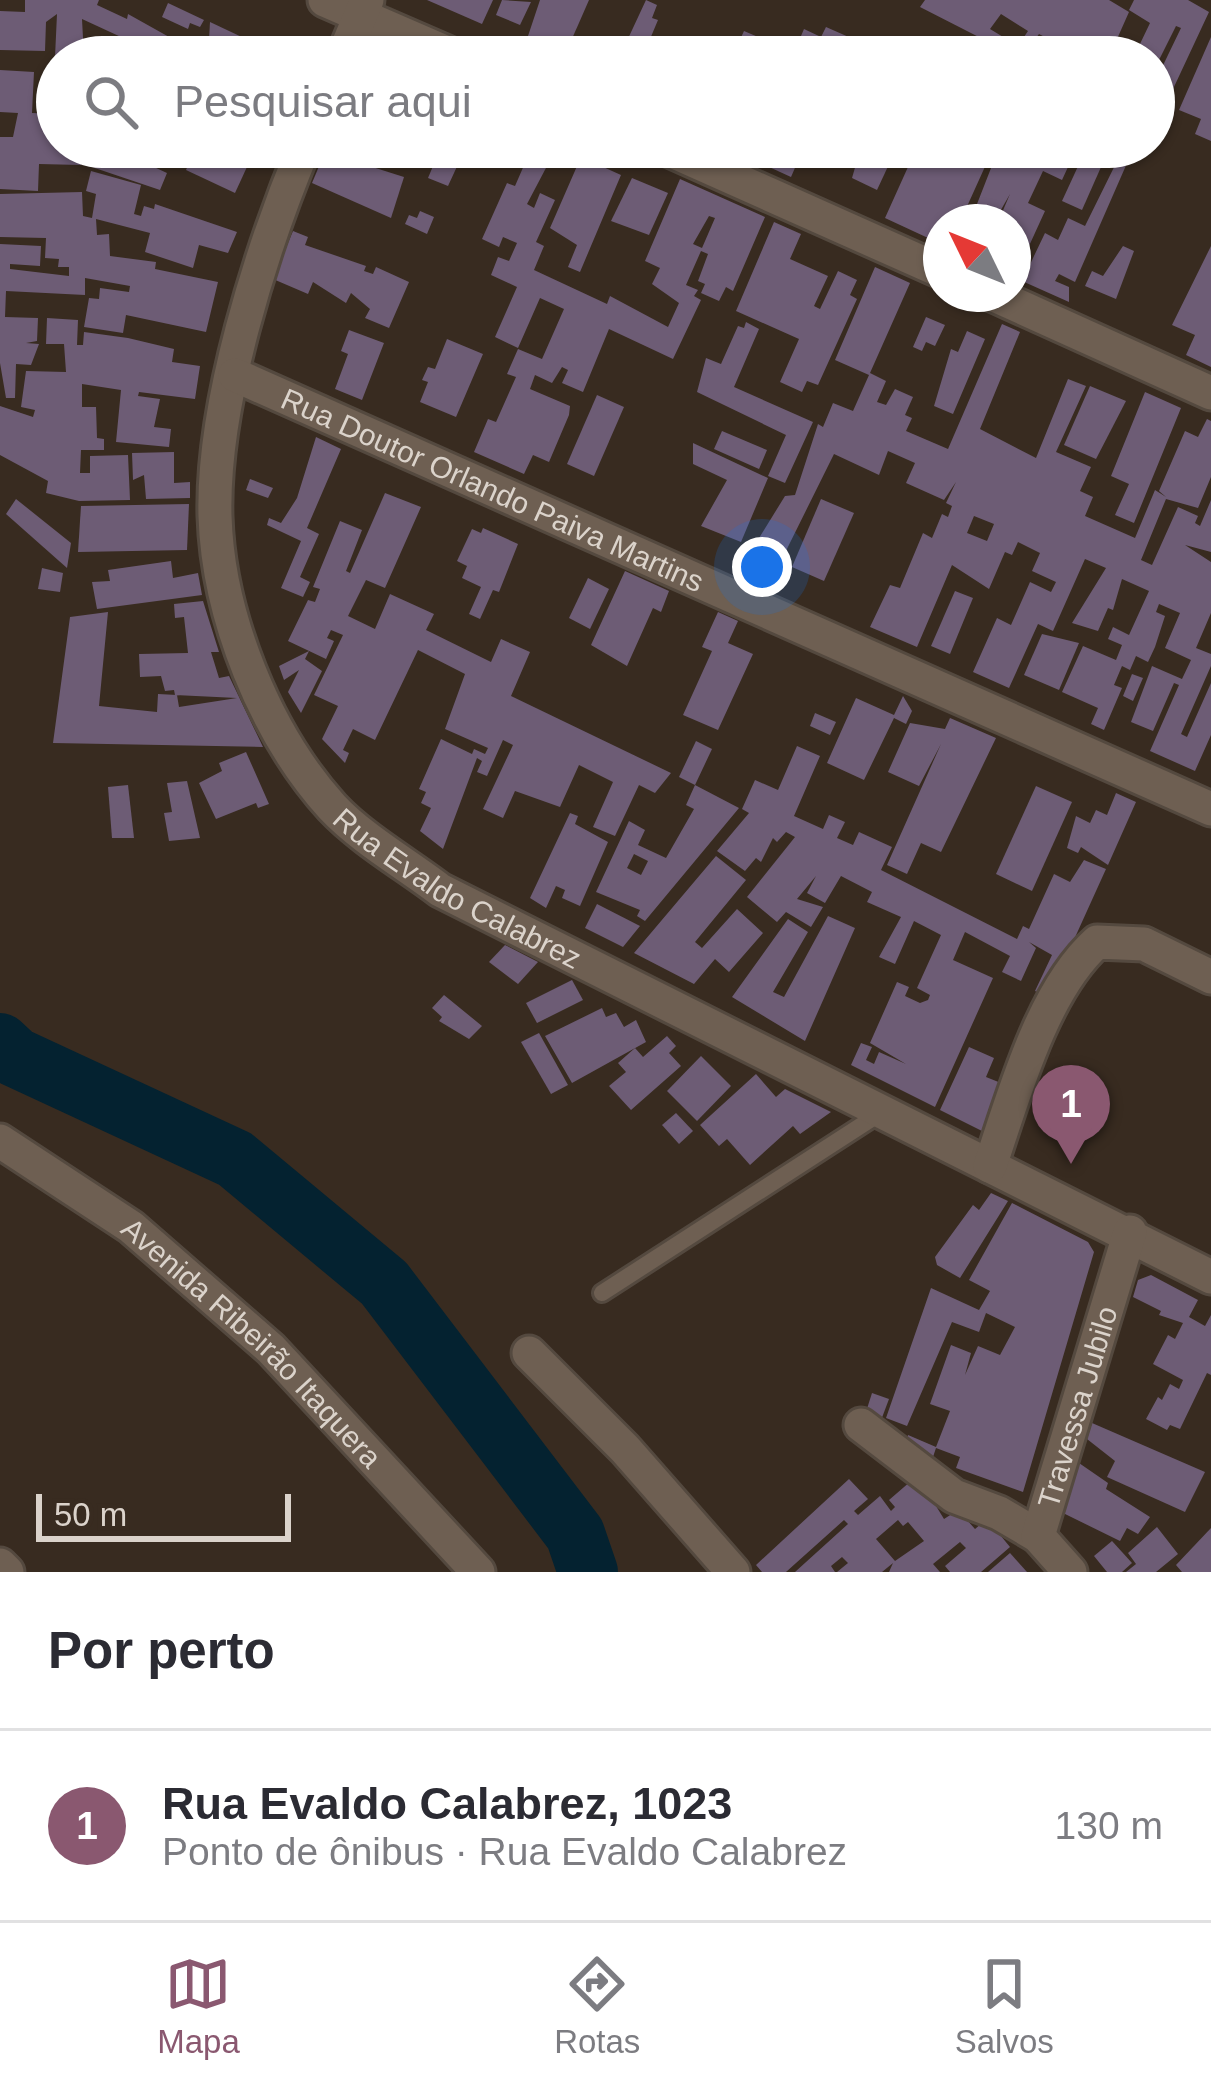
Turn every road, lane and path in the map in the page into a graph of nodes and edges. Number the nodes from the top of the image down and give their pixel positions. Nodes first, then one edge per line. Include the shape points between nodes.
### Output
1 (326, 0) edge
2 (364, 8) edge
3 (352, 36) edge
4 (417, 36) edge
5 (296, 168) edge
6 (710, 168) edge
7 (923, 263) edge
8 (1031, 312) edge
9 (235, 375) junction
10 (1211, 393) edge
11 (1211, 809) edge
12 (1211, 977) edge
13 (879, 1114) junction
14 (0, 1141) edge
15 (990, 1166) junction
16 (1130, 1232) junction
17 (1211, 1277) edge
18 (602, 1293) dead end
19 (529, 1353) dead end
20 (861, 1425) dead end
21 (1037, 1536) junction
22 (0, 1565) edge
23 (7, 1572) edge
24 (478, 1572) edge
25 (734, 1572) edge
26 (1070, 1572) edge

1 - 2 street
2 - 3 street
2 - 4 street
5 - 9 street, Rua Evaldo Calabrez via 249,298
6 - 7 street
8 - 10 street
9 - 11 street, Rua Doutor Orlando Paiva Martins
9 - 13 street, Rua Evaldo Calabrez via 218,449 215,519 228,594 274,723 336,811 440,890
12 - 15 street via 1144,944 1097,942 1075,962 1021,1075
13 - 15 street, Rua Evaldo Calabrez
13 - 18 lane
14 - 24 street, Avenida Ribeirão Itaquera via 131,1227 271,1348
15 - 16 street, Rua Evaldo Calabrez
16 - 17 street, Rua Evaldo Calabrez
16 - 21 street, Travessa Jubilo
19 - 25 street
20 - 21 street via 954,1496
21 - 26 street, Travessa Jubilo
22 - 23 street

